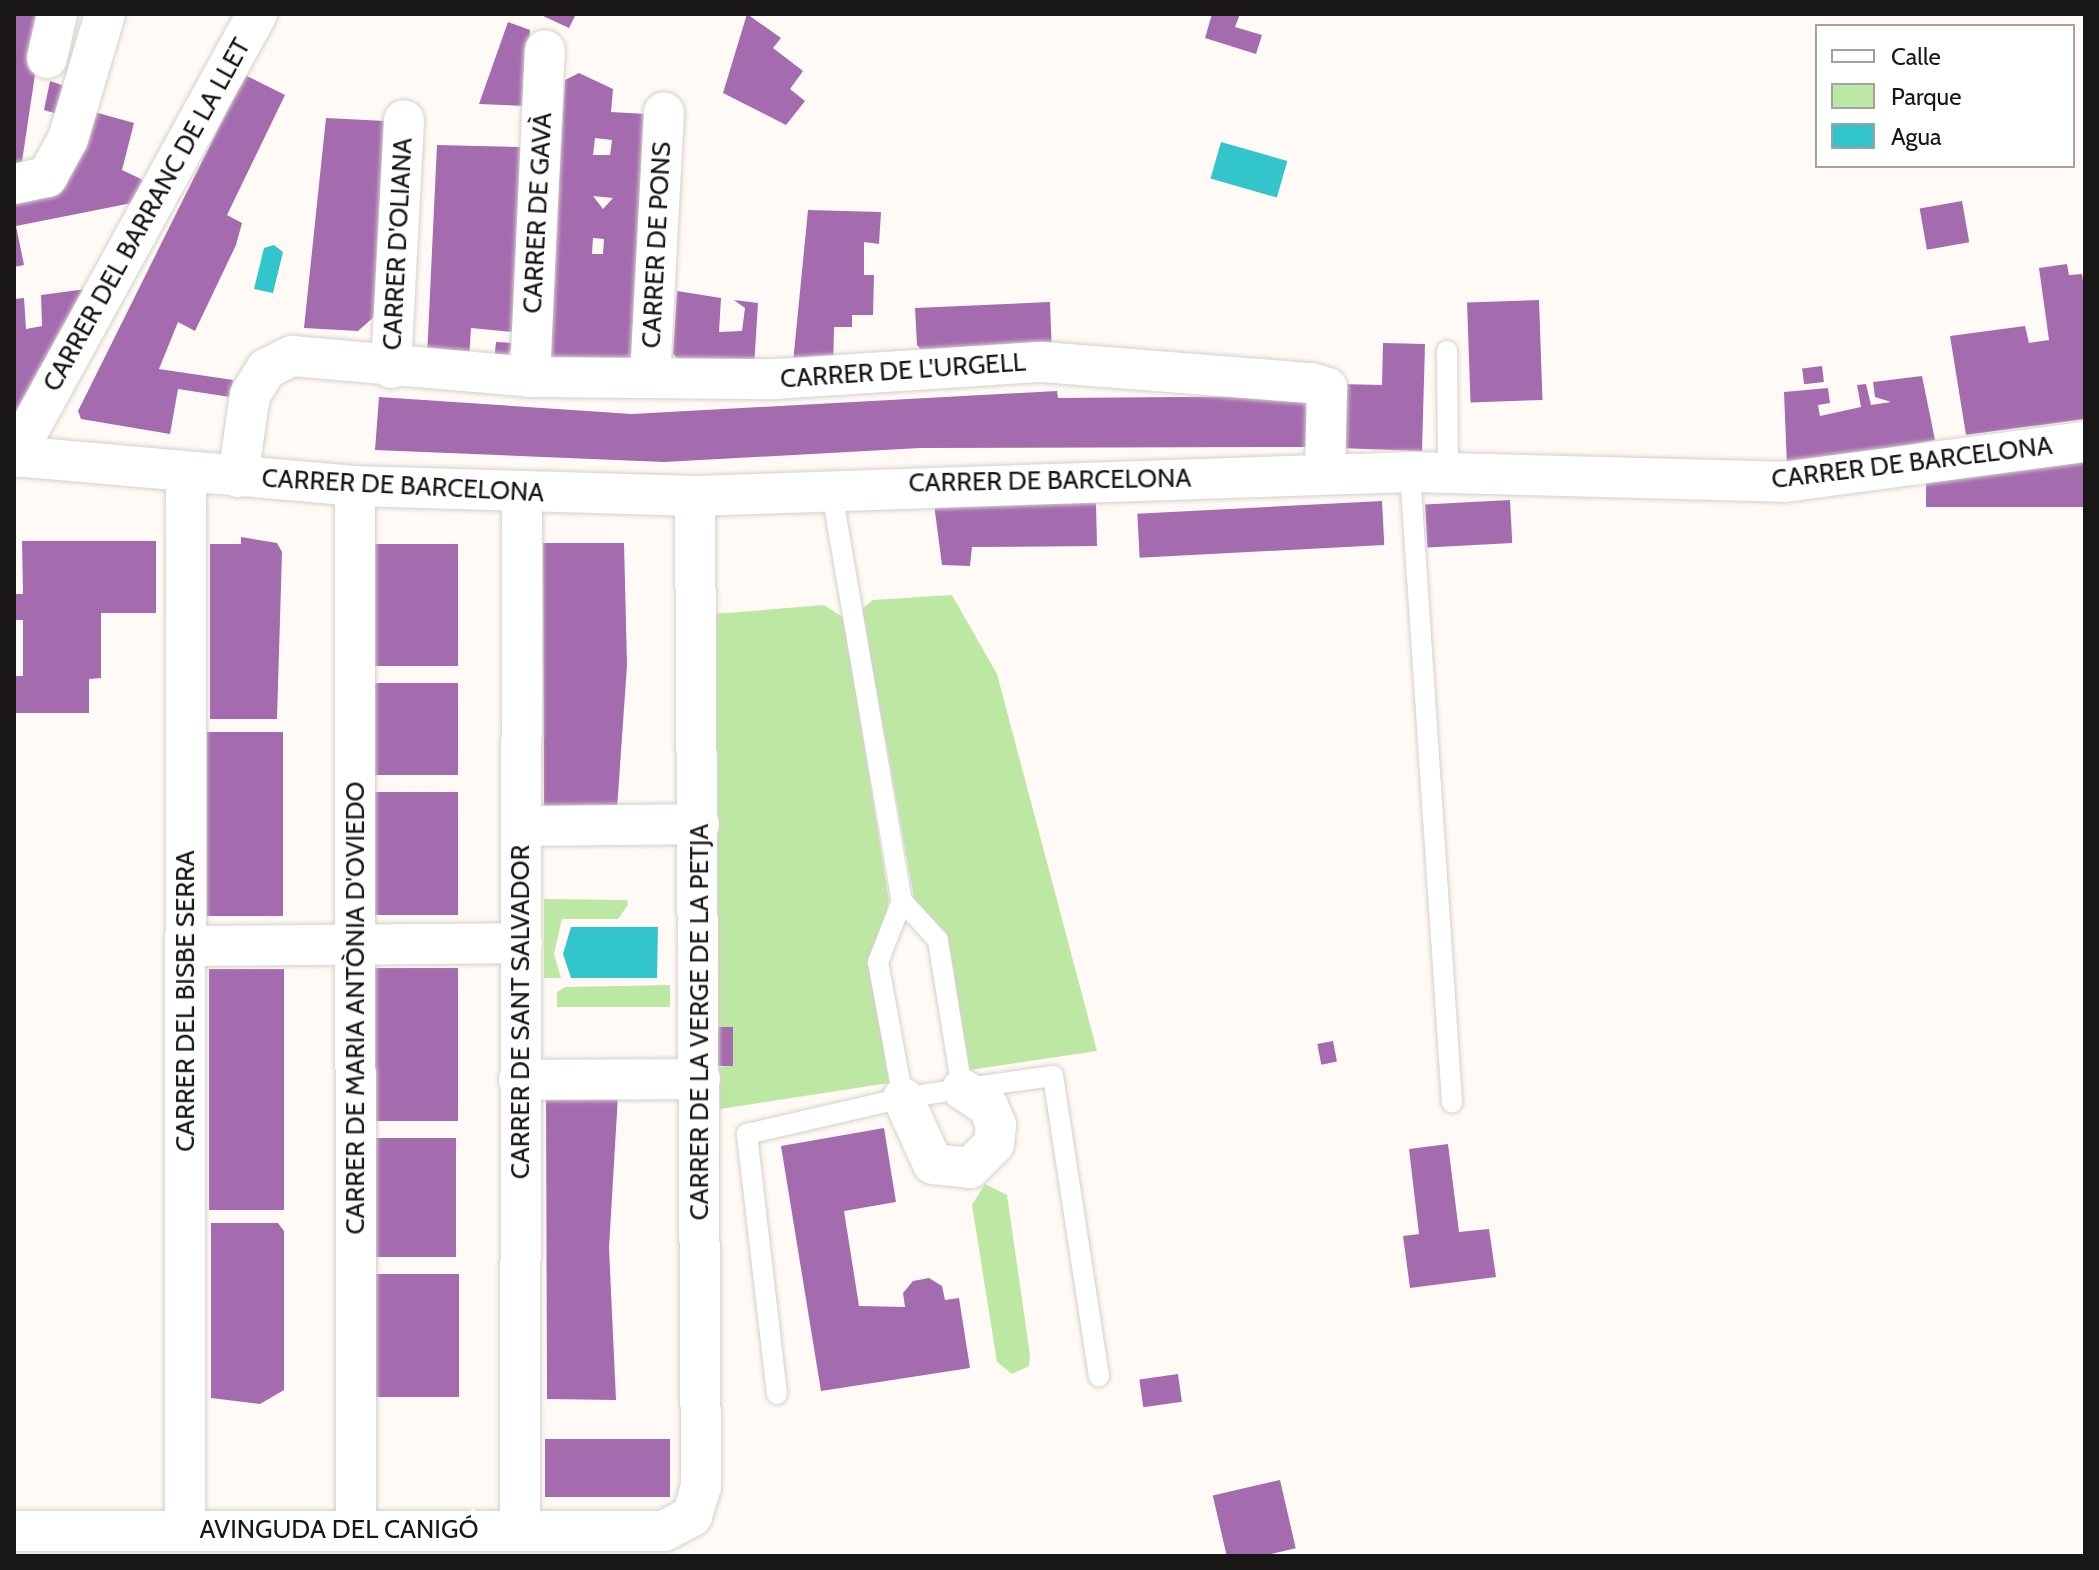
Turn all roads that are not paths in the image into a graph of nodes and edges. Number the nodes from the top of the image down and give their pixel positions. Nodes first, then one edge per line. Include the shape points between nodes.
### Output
1 (57, 14) edge
2 (105, 14) edge
3 (257, 14) edge
4 (545, 50) dead end
5 (47, 58) dead end
6 (664, 112) dead end
7 (404, 120) dead end
8 (14, 184) edge
9 (1447, 351) dead end
10 (391, 368) junction
11 (530, 377) junction
12 (650, 378) junction
13 (2085, 442) edge
14 (14, 456) edge
15 (1429, 472) junction
16 (186, 474) junction
17 (1325, 474) junction
18 (238, 477) junction
19 (355, 486) junction
20 (831, 487) junction
21 (522, 493) junction
22 (695, 496) junction
23 (699, 824) junction
24 (522, 826) junction
25 (902, 901) junction
26 (355, 943) junction
27 (522, 943) junction
28 (186, 946) junction
29 (700, 1079) junction
30 (519, 1080) junction
31 (962, 1089) junction
32 (903, 1098) junction
33 (1452, 1103) dead end
34 (1099, 1377) dead end
35 (777, 1394) dead end
36 (185, 1529) junction
37 (356, 1530) junction
38 (14, 1531) edge
39 (520, 1531) junction
40 (664, 1531) joint

1 - 5 street
2 - 8 street via 68,139 47,177
3 - 14 street, CARRER DEL BARRANC DE LA LLET
4 - 11 street, CARRER DE GAVÀ
6 - 12 street, CARRER DE PONS
7 - 10 street, CARRER D'OLIANA
9 - 15 lane
10 - 11 street, CARRER DE L'URGELL
10 - 18 street, CARRER DE L'URGELL via 292,356 266,369 250,395
11 - 12 street, CARRER DE L'URGELL
12 - 17 street, CARRER DE L'URGELL via 776,379 1042,362 1311,383 1327,388
13 - 15 street, CARRER DE BARCELONA via 1784,482
14 - 16 street, CARRER DE BARCELONA
15 - 17 street, CARRER DE BARCELONA
15 - 33 lane
16 - 18 street, CARRER DE BARCELONA
16 - 28 street, CARRER DEL BISBE SERRA
17 - 20 street, CARRER DE BARCELONA
18 - 19 street, CARRER DE BARCELONA
19 - 21 street, CARRER DE BARCELONA
19 - 26 street, CARRER DE MARIA ANTÒNIA D'OVIEDO
20 - 22 street, CARRER DE BARCELONA
20 - 25 lane
21 - 22 street, CARRER DE BARCELONA
21 - 24 street, CARRER DE SANT SALVADOR
22 - 23 street, CARRER DE LA VERGE DE LA PETJA
23 - 24 street
23 - 29 street, CARRER DE LA VERGE DE LA PETJA
24 - 27 street, CARRER DE SANT SALVADOR
25 - 31 lane via 938,940
25 - 32 lane via 878,962
26 - 27 street
26 - 28 street
26 - 37 street, CARRER DE MARIA ANTÒNIA D'OVIEDO
27 - 30 street, CARRER DE SANT SALVADOR
28 - 36 street, CARRER DEL BISBE SERRA
29 - 30 street
29 - 40 street, CARRER DE LA VERGE DE LA PETJA via 701,1486 692,1516
30 - 39 street, CARRER DE SANT SALVADOR
31 - 32 lane
31 - 32 street via 988,1106 996,1125 994,1144 970,1168 933,1164
31 - 34 lane via 1053,1076
32 - 35 lane via 747,1134
36 - 37 street, AVINGUDA DEL CANIGÓ
36 - 38 street, AVINGUDA DEL CANIGÓ
37 - 39 street, AVINGUDA DEL CANIGÓ
39 - 40 street, AVINGUDA DEL CANIGÓ

